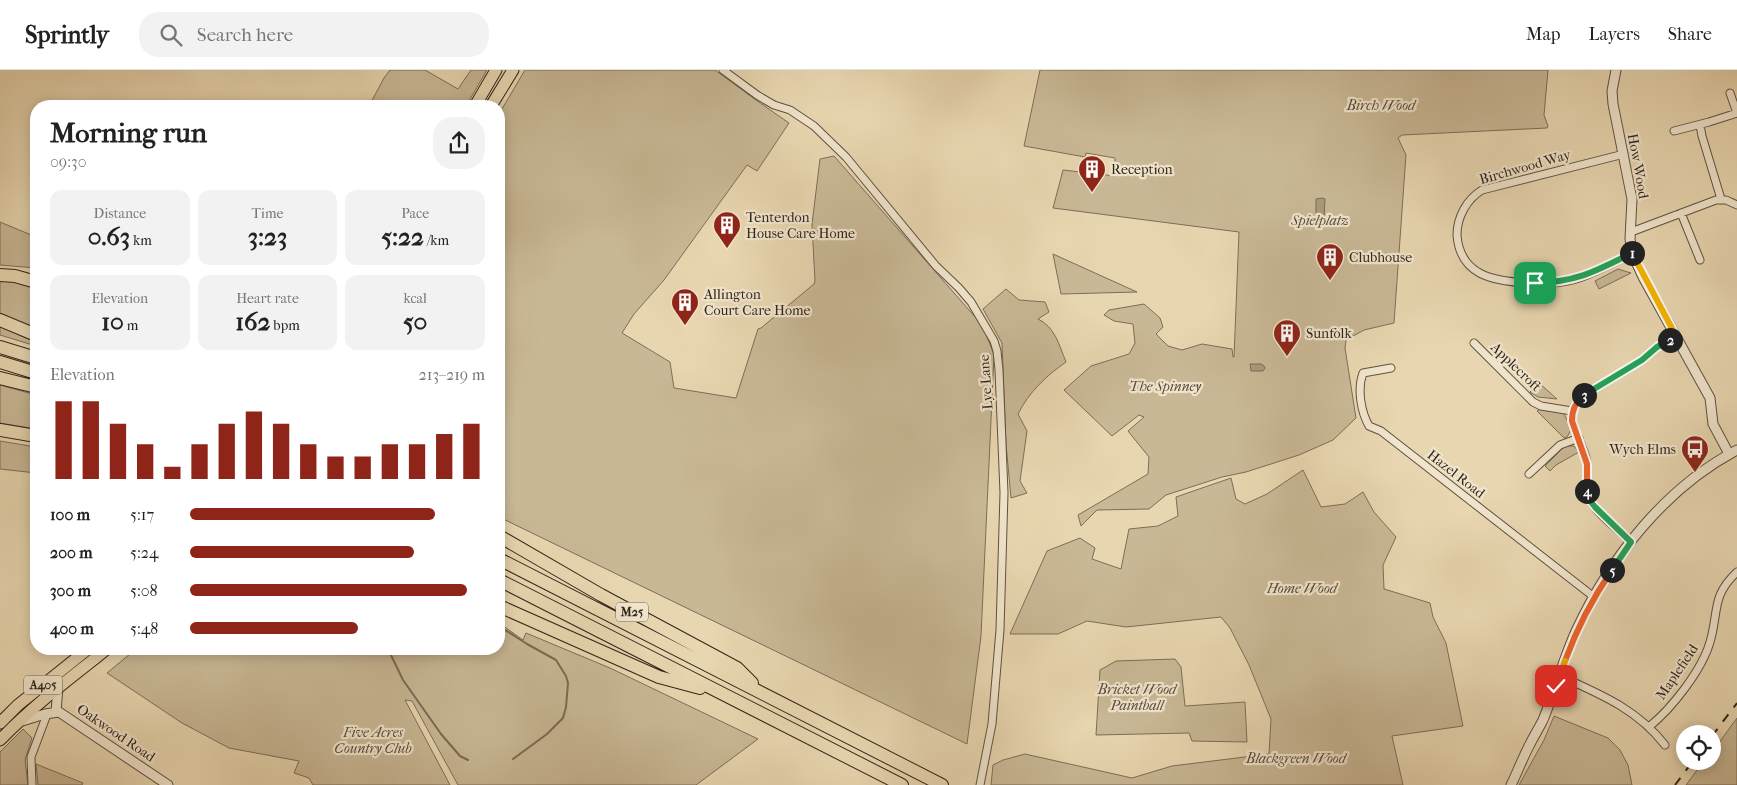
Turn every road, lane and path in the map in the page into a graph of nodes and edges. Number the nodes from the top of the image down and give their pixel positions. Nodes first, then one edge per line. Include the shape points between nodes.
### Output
1 (496, 70) edge
2 (512, 70) edge
3 (723, 70) edge
4 (1616, 70) edge
5 (1730, 93) dead end
6 (478, 100) edge
7 (494, 100) edge
8 (1700, 124) junction
9 (1674, 131) dead end
10 (1624, 154) junction
11 (1721, 200) junction
12 (1737, 205) edge
13 (1681, 213) junction
14 (1630, 232) junction
15 (1632, 253) junction
16 (1700, 260) dead end
17 (0, 275) edge
18 (30, 280) edge
19 (0, 320) edge
20 (30, 332) edge
21 (1676, 336) junction
22 (1474, 343) dead end
23 (0, 347) edge
24 (30, 356) edge
25 (0, 362) edge
26 (1391, 368) dead end
27 (30, 371) edge
28 (0, 378) edge
29 (30, 386) edge
30 (1572, 410) junction
31 (0, 430) edge
32 (30, 435) edge
33 (1579, 438) junction
34 (1733, 452) edge
35 (1530, 474) dead end
36 (505, 539) edge
37 (1631, 542) junction
38 (505, 562) edge
39 (1737, 572) edge
40 (505, 583) edge
41 (1594, 597) junction
42 (505, 609) edge
43 (80, 655) edge
44 (99, 655) edge
45 (1560, 676) junction
46 (58, 687) junction
47 (761, 692) junction
48 (724, 696) junction
49 (56, 712) junction
50 (45, 714) junction
51 (0, 723) edge
52 (16, 723) junction
53 (1650, 726) junction
54 (0, 740) edge
55 (1665, 745) dead end
56 (981, 782) edge
57 (32, 785) edge
58 (168, 785) edge
59 (902, 785) edge
60 (942, 785) edge
61 (1511, 785) edge

1 - 6 highway
2 - 7 highway
3 - 56 street, Lye Lane via 756,95 814,126 830,141 936,266 963,292 994,340 999,370 1004,503 999,640 992,724
4 - 10 street, How Wood via 1613,104
5 - 8 street via 1737,113
8 - 9 street
8 - 11 street
10 - 14 street, How Wood via 1632,206
10 - 15 street, Birchwood Way via 1482,190 1462,212 1457,232 1464,257 1475,271 1501,282 1572,280
11 - 12 street
11 - 13 street
13 - 14 street
13 - 16 street
14 - 15 street, How Wood
15 - 21 street, How Wood
17 - 18 highway
19 - 20 highway
21 - 30 street via 1583,396
21 - 34 street, How Wood via 1710,398 1713,424
22 - 30 street, Applecroft via 1533,402
23 - 24 highway
25 - 27 highway
26 - 41 street, Hazel Road via 1363,373 1361,400 1369,426 1381,431
28 - 29 highway
30 - 33 street via 1572,421
31 - 32 highway
33 - 35 street via 1560,445
33 - 37 street via 1587,464 1589,498
34 - 37 street via 1679,490
36 - 47 highway, M25 via 737,668
37 - 41 street
38 - 47 highway, M25
39 - 53 street, Maplefield via 1720,593 1710,643 1702,662 1672,704
40 - 48 highway, M25
41 - 45 street
42 - 48 highway, M25 via 659,677
43 - 51 highway, A405
44 - 46 highway, A405
45 - 53 street via 1620,704
45 - 61 street
46 - 49 street
46 - 52 highway, A405
47 - 60 highway, M25
48 - 59 highway, M25
49 - 50 street, Oakwood Road
49 - 58 street, Oakwood Road
50 - 52 street, Oakwood Road
50 - 57 street via 31,757
52 - 54 highway, A405
53 - 55 street

